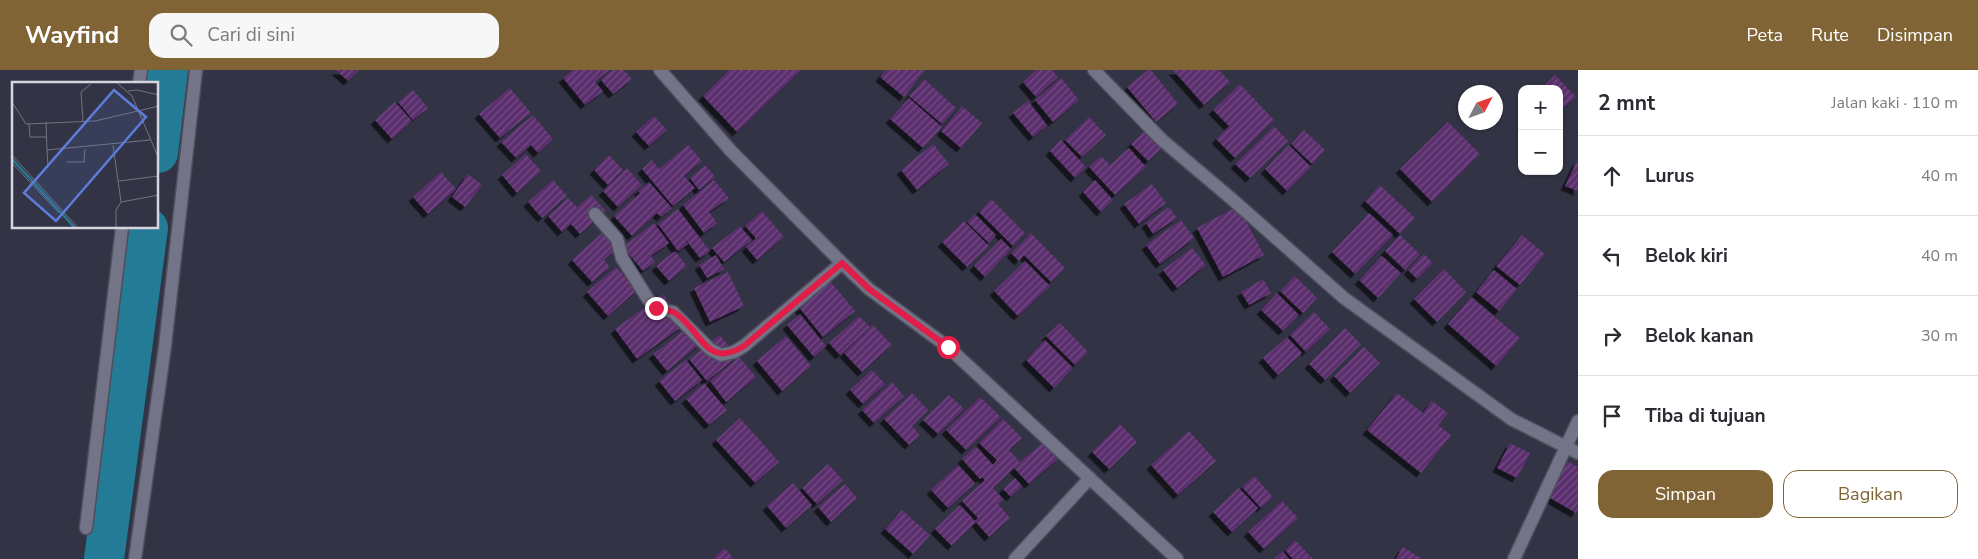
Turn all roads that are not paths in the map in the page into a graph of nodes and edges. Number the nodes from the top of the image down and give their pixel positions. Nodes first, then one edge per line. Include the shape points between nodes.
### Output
1 (196, 70) edge
2 (660, 70) edge
3 (1094, 70) edge
4 (594, 214) dead end
5 (122, 229) edge
6 (842, 263) junction
7 (1578, 421) edge
8 (1565, 446) junction
9 (1578, 453) edge
10 (1090, 478) junction
11 (86, 528) dead end
12 (135, 559) edge
13 (1015, 559) edge
14 (1177, 559) edge
15 (1514, 559) edge

1 - 12 street via 165,346
2 - 6 street via 731,151
3 - 8 street via 1162,140 1344,298 1512,419
4 - 6 street via 617,239 622,258 656,308 673,312 710,349 721,355 744,346
5 - 11 street
6 - 10 street via 869,289 948,347
7 - 8 street
8 - 9 street
8 - 15 street
10 - 13 street
10 - 14 street

